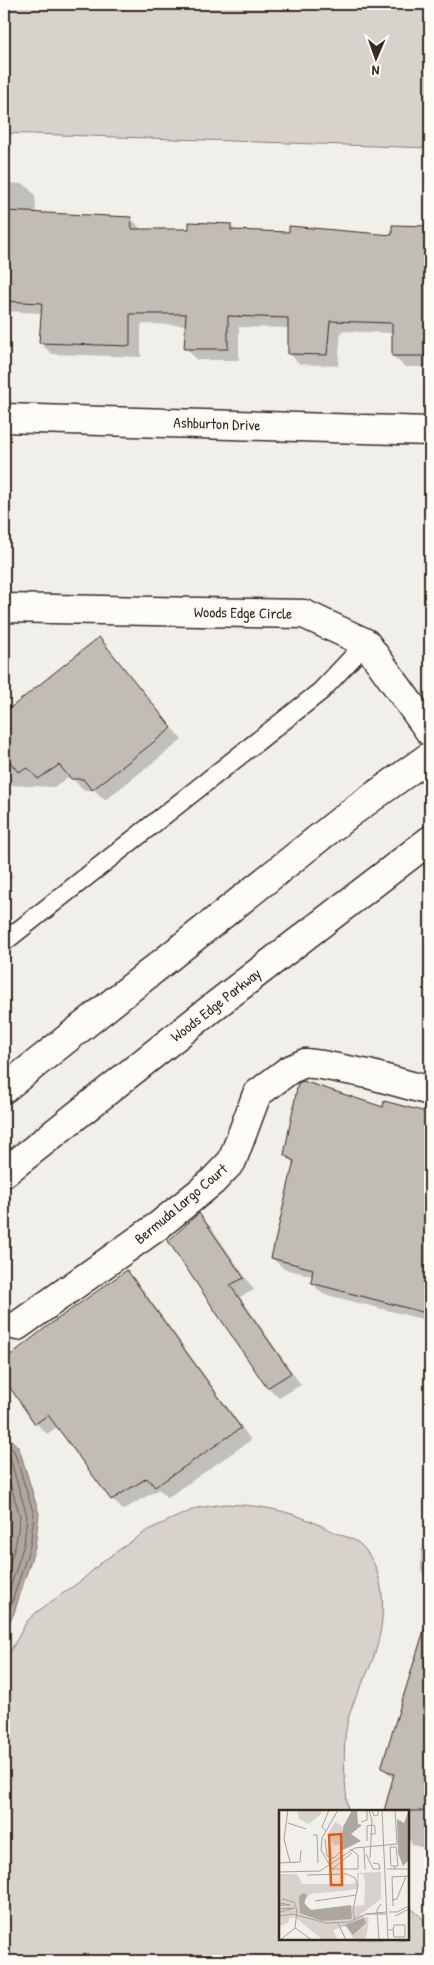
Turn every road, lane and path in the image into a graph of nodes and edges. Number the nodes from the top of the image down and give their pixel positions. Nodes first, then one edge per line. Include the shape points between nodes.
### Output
1 (4, 418) edge
2 (430, 431) edge
3 (4, 608) edge
4 (366, 643) junction
5 (430, 732) edge
6 (430, 756) edge
7 (430, 840) edge
8 (4, 942) edge
9 (4, 1089) edge
10 (430, 1091) edge
11 (4, 1173) edge
12 (17, 1326) dead end

1 - 2 street, Ashburton Drive
3 - 4 street, Woods Edge Circle via 304,614
4 - 5 street, Woods Edge Circle
4 - 8 lane via 321,691
6 - 9 street via 348,814
7 - 11 street, Woods Edge Parkway
10 - 12 street, Bermuda Largo Court via 322,1065 305,1063 289,1070 257,1094 232,1161 212,1182 158,1226

